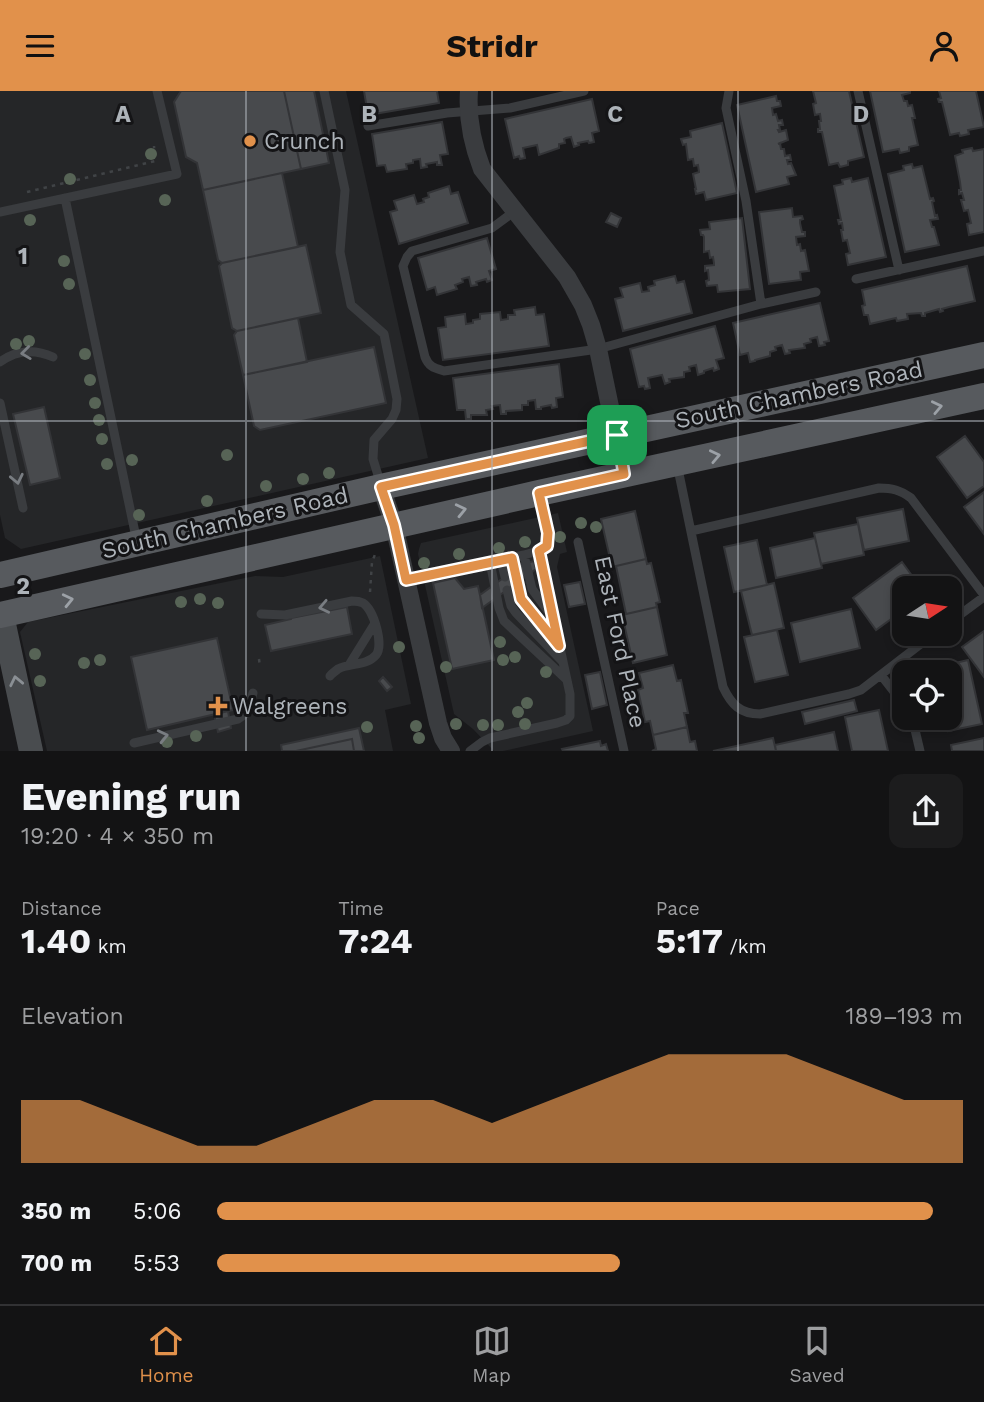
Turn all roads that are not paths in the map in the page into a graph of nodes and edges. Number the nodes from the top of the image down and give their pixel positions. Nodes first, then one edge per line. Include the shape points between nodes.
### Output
1 (157, 91) edge
2 (324, 91) edge
3 (469, 91) edge
4 (584, 91) edge
5 (729, 91) edge
6 (858, 91) edge
7 (468, 111) junction
8 (368, 126) dead end
9 (65, 198) junction
10 (515, 211) junction
11 (0, 212) edge
12 (984, 251) edge
13 (899, 270) junction
14 (856, 279) dead end
15 (816, 292) dead end
16 (761, 305) junction
17 (598, 349) junction
18 (984, 355) edge
19 (53, 357) dead end
20 (0, 362) edge
21 (984, 396) edge
22 (0, 403) edge
23 (617, 435) junction
24 (677, 464) junction
25 (624, 474) junction
26 (381, 487) junction
27 (539, 493) junction
28 (23, 508) dead end
29 (394, 525) junction
30 (691, 531) junction
31 (578, 542) dead end
32 (138, 543) junction
33 (539, 551) junction
34 (524, 555) junction
35 (512, 558) junction
36 (501, 560) junction
37 (490, 562) junction
38 (0, 575) edge
39 (505, 577) dead end
40 (406, 580) junction
41 (507, 590) dead end
42 (984, 596) edge
43 (1, 612) edge
44 (962, 613) edge
45 (261, 614) dead end
46 (554, 620) junction
47 (375, 623) junction
48 (559, 646) junction
49 (918, 646) edge
50 (563, 662) junction
51 (349, 666) junction
52 (881, 675) junction
53 (330, 676) dead end
54 (567, 681) junction
55 (892, 689) edge
56 (253, 692) dead end
57 (915, 730) edge
58 (134, 743) dead end
59 (31, 751) edge
60 (451, 751) edge
61 (470, 751) edge
62 (624, 751) edge
63 (920, 751) edge

1 - 9 lane via 177,174
2 - 26 lane via 345,190 340,252 351,305 384,334 397,400 392,419 374,440 373,459
3 - 7 street
4 - 7 lane via 510,108
5 - 16 lane via 726,108
6 - 13 lane
7 - 8 lane
7 - 10 street via 482,169
9 - 11 lane
9 - 32 lane
10 - 17 street via 575,289
10 - 17 lane via 492,228 412,251 407,257 403,266 428,365 444,371
12 - 13 lane
13 - 14 lane
15 - 16 lane
16 - 17 lane
17 - 23 street
18 - 23 main road, South Chambers Road
19 -> 20 lane via 29,351
24 -> 21 main road, South Chambers Road
22 -> 28 lane
23 - 25 street
23 - 26 main road, South Chambers Road
24 - 25 main road, South Chambers Road
24 - 30 lane
25 - 27 main road, South Chambers Road
26 - 29 street
26 - 32 main road, South Chambers Road
29 -> 27 main road, South Chambers Road
27 - 33 lane via 548,538 547,546
29 - 40 street
43 -> 29 main road, South Chambers Road
30 - 42 lane via 890,488 911,498
30 - 52 lane via 723,687 738,708 760,714 849,694
31 - 62 lane, East Ford Place
32 - 38 main road, South Chambers Road
33 - 34 lane
33 - 46 lane
34 - 35 lane
34 - 46 lane via 532,589
35 - 36 lane
35 - 48 lane via 521,599
36 - 37 lane
36 - 39 lane
37 - 40 lane
37 - 54 lane via 504,621
40 - 60 street via 438,723
41 - 50 lane via 516,613
42 - 44 lane
59 -> 43 main road
47 -> 45 lane via 368,608 356,601 285,615
46 - 48 lane
47 - 51 lane
47 - 51 lane via 376,655
48 - 50 lane
49 - 52 lane
50 - 54 lane
51 - 53 lane
52 - 55 lane
54 - 61 lane via 571,703 566,720 490,738
58 -> 56 lane via 238,719 248,712
57 - 63 lane

